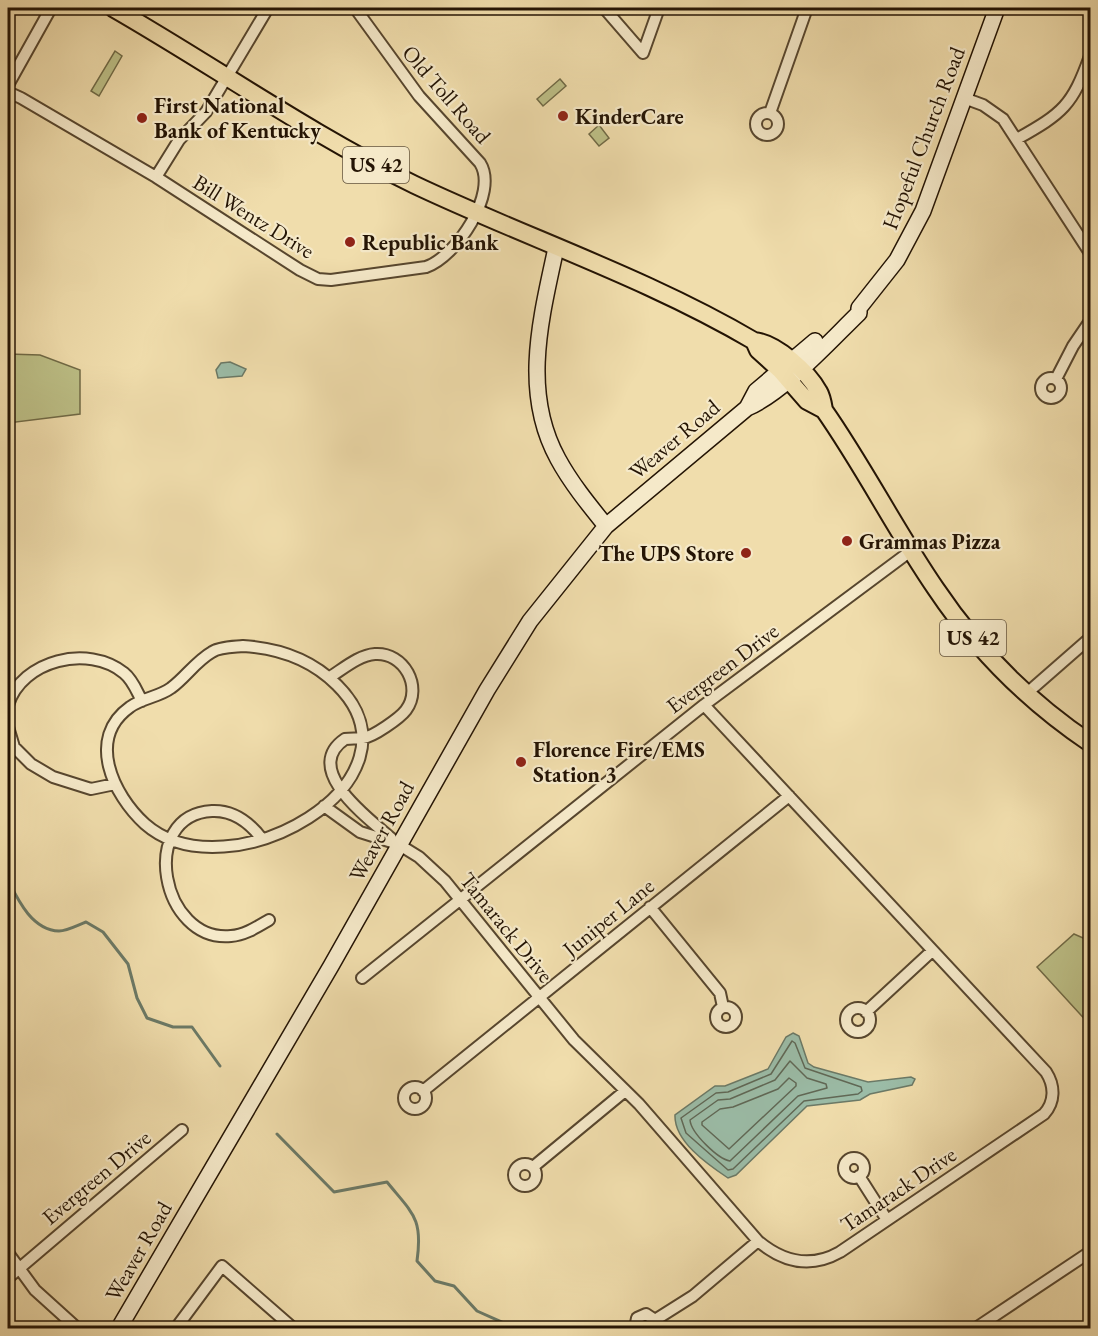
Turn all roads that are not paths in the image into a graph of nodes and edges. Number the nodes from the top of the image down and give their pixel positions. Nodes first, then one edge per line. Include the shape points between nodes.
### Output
1 (53, 8) edge
2 (113, 8) edge
3 (268, 8) edge
4 (355, 8) edge
5 (604, 8) edge
6 (659, 8) edge
7 (807, 8) edge
8 (996, 8) edge
9 (1090, 56) edge
10 (227, 77) junction
11 (8, 85) edge
12 (8, 92) edge
13 (964, 98) junction
14 (770, 113) dead end
15 (1017, 139) junction
16 (156, 177) junction
17 (477, 212) junction
18 (556, 248) junction
19 (1090, 253) edge
20 (1090, 321) edge
21 (790, 370) junction
22 (1056, 379) dead end
23 (606, 526) junction
24 (912, 550) junction
25 (1090, 638) edge
26 (330, 677) junction
27 (1026, 694) junction
28 (142, 701) junction
29 (8, 705) edge
30 (704, 705) junction
31 (8, 727) edge
32 (364, 738) junction
33 (1090, 743) edge
34 (115, 784) junction
35 (342, 790) junction
36 (789, 796) junction
37 (324, 807) junction
38 (169, 839) junction
39 (262, 839) junction
40 (398, 844) junction
41 (460, 898) junction
42 (651, 907) junction
43 (269, 920) dead end
44 (932, 951) junction
45 (362, 978) dead end
46 (539, 997) junction
47 (723, 1007) dead end
48 (866, 1012) dead end
49 (423, 1091) dead end
50 (625, 1091) junction
51 (182, 1130) dead end
52 (533, 1167) dead end
53 (859, 1176) dead end
54 (887, 1220) junction
55 (758, 1241) junction
56 (1090, 1252) edge
57 (8, 1253) edge
58 (18, 1269) junction
59 (8, 1278) edge
60 (656, 1324) edge
61 (77, 1329) edge
62 (119, 1329) edge
63 (176, 1329) edge
64 (293, 1329) edge
65 (634, 1329) edge
66 (976, 1329) edge

1 - 11 street
2 - 10 main road, US 42
3 - 10 street
4 - 17 street, Old Toll Road via 419,96 480,162 486,183
5 - 6 street via 643,53
7 - 14 street
8 - 13 main road, Hopeful Church Road
9 - 15 street via 1064,110
10 - 16 street via 206,112 179,140
10 - 17 main road, US 42 via 344,148
12 - 16 street, Bill Wentz Drive
13 - 15 street via 994,111
13 - 21 main road, Hopeful Church Road via 911,236 859,308 860,313
15 - 19 street
16 - 17 street, Bill Wentz Drive via 318,279 436,264 458,243
17 - 18 main road, US 42
18 - 21 main road, US 42 via 672,297 754,341 766,342
18 - 23 main road via 537,353 537,404 558,460
20 - 22 street
21 - 23 main road, Weaver Road via 763,401 747,408
21 - 24 main road, US 42 via 807,401 824,410
23 - 40 main road, Weaver Road via 530,621
24 - 27 main road, US 42 via 975,641
24 - 30 street, Evergreen Drive
25 - 27 street
26 - 28 street via 287,653 243,646 213,651 169,690
26 - 32 street via 354,706
26 - 32 street via 375,654 394,658 408,672 412,691 406,709 397,719
27 - 33 main road, US 42
28 - 29 street via 124,673 76,658 48,664 32,673 18,684
28 - 34 street via 121,715 108,736 107,760
30 - 36 street, Tamarack Drive
30 - 41 street, Evergreen Drive
31 - 34 street via 14,747 31,764 53,777 91,789
32 - 35 street via 358,765
32 - 35 street via 345,739 331,753 330,772
34 - 38 street via 135,814
35 - 37 street
35 - 40 street via 368,820
36 - 42 street, Juniper Lane
36 - 44 street, Tamarack Drive
37 - 39 street via 294,826
37 - 40 street via 360,832
38 - 39 street via 213,849 238,847
38 - 39 street via 186,818 215,811 242,819
38 - 43 street via 167,881 175,902 194,927 216,936 231,936
40 - 41 street, Tamarack Drive via 419,857
40 - 62 main road, Weaver Road via 326,976
41 - 45 street, Evergreen Drive
41 - 46 street, Tamarack Drive
42 - 46 street, Juniper Lane
42 - 47 street via 720,993
44 - 48 street
44 - 54 street, Tamarack Drive via 1046,1072 1052,1083 1052,1100 1037,1120
46 - 49 street, Juniper Lane
46 - 50 street, Tamarack Drive
50 - 52 street
50 - 55 street, Tamarack Drive
51 - 58 street, Evergreen Drive
53 - 54 street
54 - 55 street, Tamarack Drive via 840,1252 816,1262 781,1257
55 - 60 street
56 - 66 street
57 - 58 street
58 - 59 street, Evergreen Drive
58 - 61 street
60 - 65 street via 646,1314 635,1321
63 - 64 street via 222,1266

